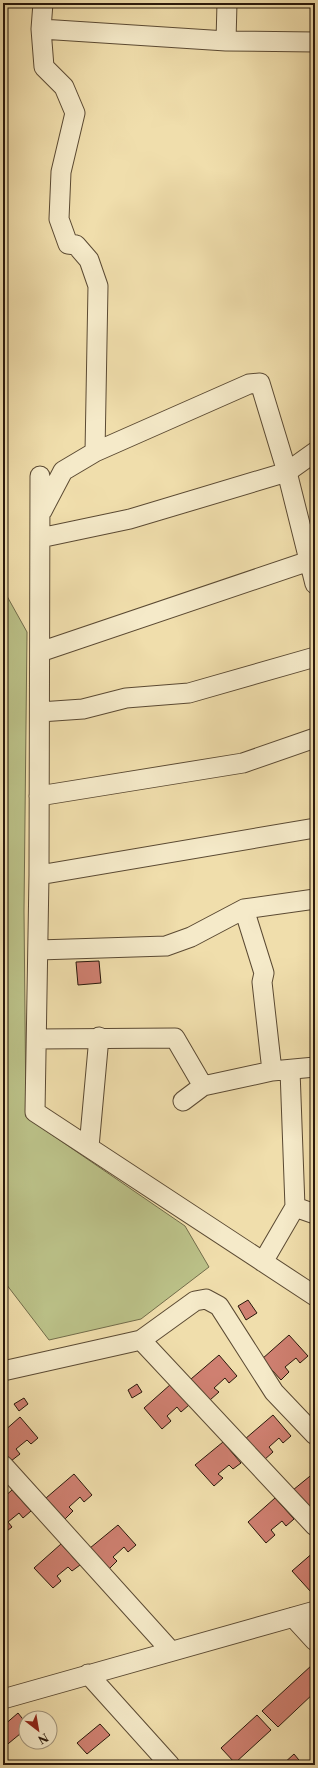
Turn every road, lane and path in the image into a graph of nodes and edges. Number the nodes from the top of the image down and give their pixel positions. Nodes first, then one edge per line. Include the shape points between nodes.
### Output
1 (43, 3) edge
2 (227, 3) edge
3 (41, 29) junction
4 (226, 41) junction
5 (315, 42) edge
6 (95, 452) junction
7 (315, 452) edge
8 (287, 472) junction
9 (40, 476) dead end
10 (40, 514) junction
11 (40, 538) junction
12 (313, 559) edge
13 (315, 584) edge
14 (40, 652) junction
15 (315, 657) edge
16 (40, 712) junction
17 (315, 738) edge
18 (39, 796) junction
19 (315, 828) edge
20 (39, 875) junction
21 (315, 899) edge
22 (244, 909) junction
23 (38, 950) junction
24 (99, 1038) junction
25 (37, 1039) junction
26 (315, 1067) edge
27 (281, 1070) junction
28 (203, 1086) junction
29 (183, 1101) dead end
30 (89, 1147) junction
31 (295, 1207) junction
32 (315, 1214) edge
33 (263, 1262) junction
34 (315, 1296) edge
35 (141, 1340) junction
36 (3, 1371) edge
37 (315, 1435) edge
38 (3, 1464) edge
39 (315, 1526) edge
40 (315, 1611) edge
41 (293, 1617) junction
42 (315, 1641) edge
43 (171, 1651) junction
44 (88, 1674) junction
45 (3, 1699) edge
46 (170, 1765) edge

1 - 3 street
2 - 4 street
3 - 4 street
3 - 6 street via 44,67 64,87 75,113 61,172 59,219 68,244 76,245 89,260 98,286
4 - 5 street
6 - 8 street via 249,384 260,383
6 - 10 street via 62,471
7 - 8 street
8 - 11 street via 130,519
8 - 12 street
9 - 10 street
10 - 11 street
11 - 14 street
12 - 13 street
12 - 14 street
14 - 16 street
15 - 16 street via 189,692 126,698 83,709
16 - 18 street
17 - 18 street via 243,763
18 - 20 street
19 - 20 street
20 - 23 street
21 - 22 street
22 - 23 street via 191,937 166,946
22 - 27 street via 264,973 262,982
23 - 25 street
24 - 25 street
24 - 28 street via 175,1038
24 - 30 street
25 - 30 street via 36,1112
26 - 27 street
27 - 28 street
27 - 31 street
28 - 29 street
30 - 33 street
31 - 32 street
31 - 33 street
33 - 34 street
35 - 36 street
35 - 37 street via 195,1301 206,1299 219,1306 274,1392
35 - 39 street
38 - 43 street
40 - 41 street
41 - 42 street
41 - 43 street
43 - 44 street
44 - 45 street
44 - 46 street

